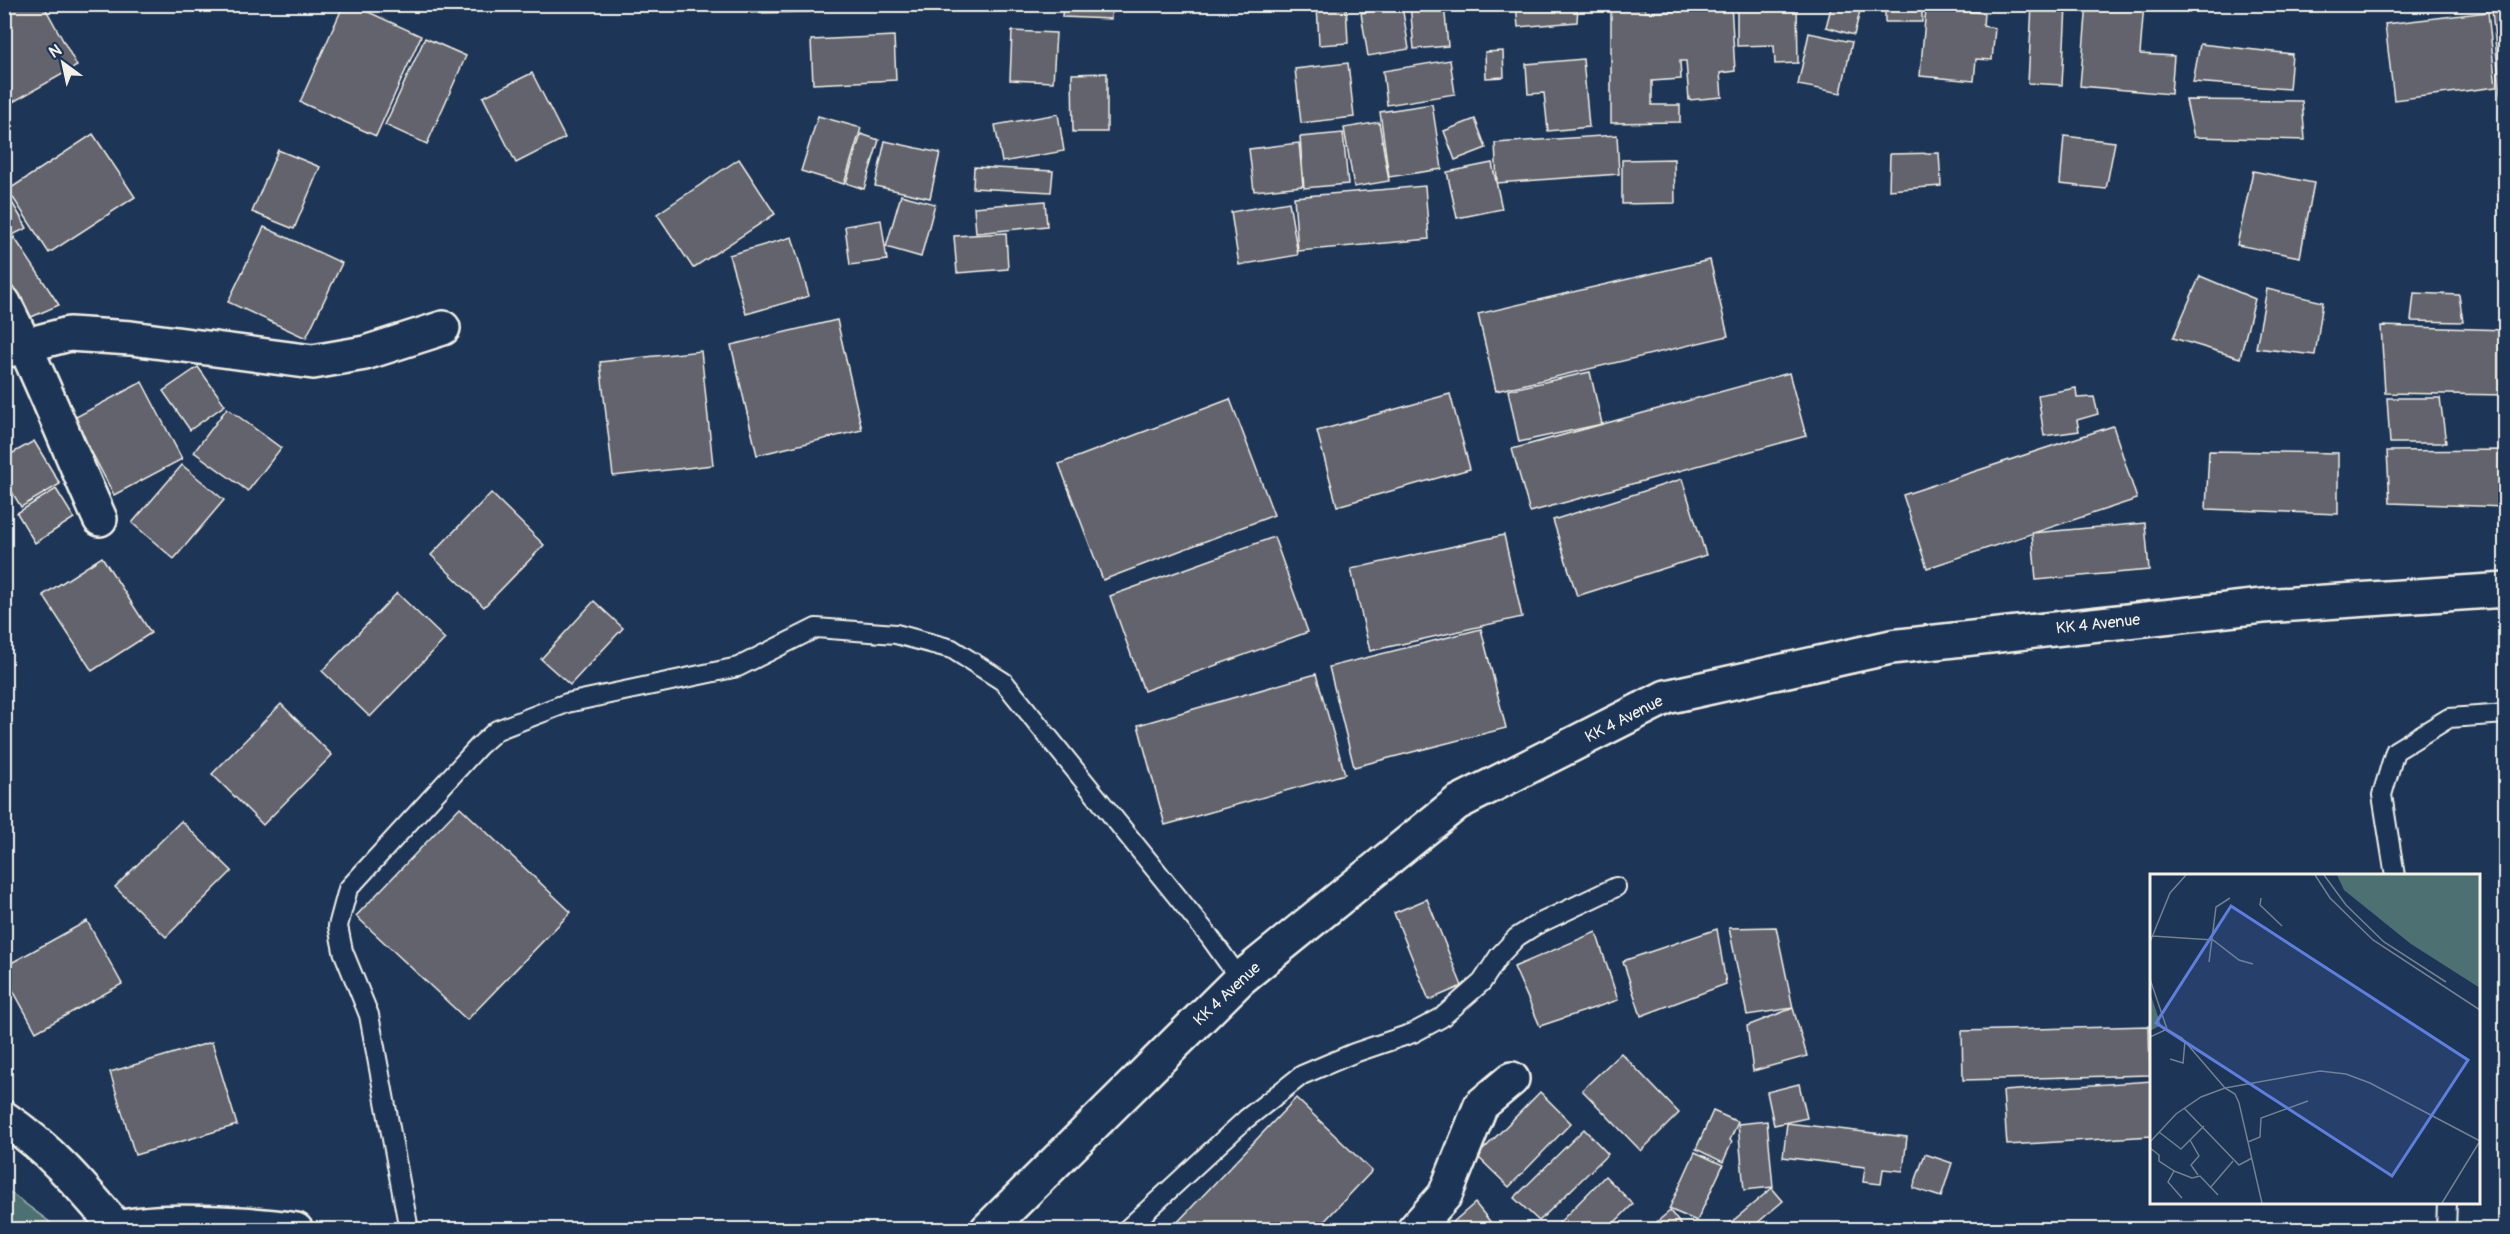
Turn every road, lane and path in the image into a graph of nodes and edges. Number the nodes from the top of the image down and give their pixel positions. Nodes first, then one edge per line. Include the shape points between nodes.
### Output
1 (4, 303) edge
2 (443, 328) dead end
3 (15, 348) edge
4 (100, 519) dead end
5 (2505, 590) edge
6 (2505, 714) edge
7 (2395, 874) edge
8 (1616, 887) dead end
9 (1240, 979) junction
10 (1512, 1079) dead end
11 (4, 1118) edge
12 (2447, 1204) edge
13 (116, 1229) edge
14 (296, 1230) edge
15 (409, 1230) edge
16 (987, 1230) edge
17 (1126, 1230) edge
18 (1414, 1230) edge
19 (2446, 1230) edge

1 - 3 main road
2 - 3 main road via 364,353 313,362 131,338 69,334
3 - 4 main road
5 - 9 main road, KK 4 Avenue via 2263,606 1891,647 1666,697 1457,803
6 - 7 lane via 2449,718 2395,751 2382,795
8 - 17 lane via 1517,937 1482,982 1441,1018 1413,1033 1302,1075 1246,1119
9 - 15 lane via 1004,682 952,649 896,634 816,628 738,666 567,703 497,730 348,889 338,926 343,951 369,1015
9 - 16 main road, KK 4 Avenue
10 - 18 main road via 1481,1105 1445,1195
11 - 13 main road via 68,1171
12 - 19 lane
13 - 14 main road via 165,1223 269,1225

